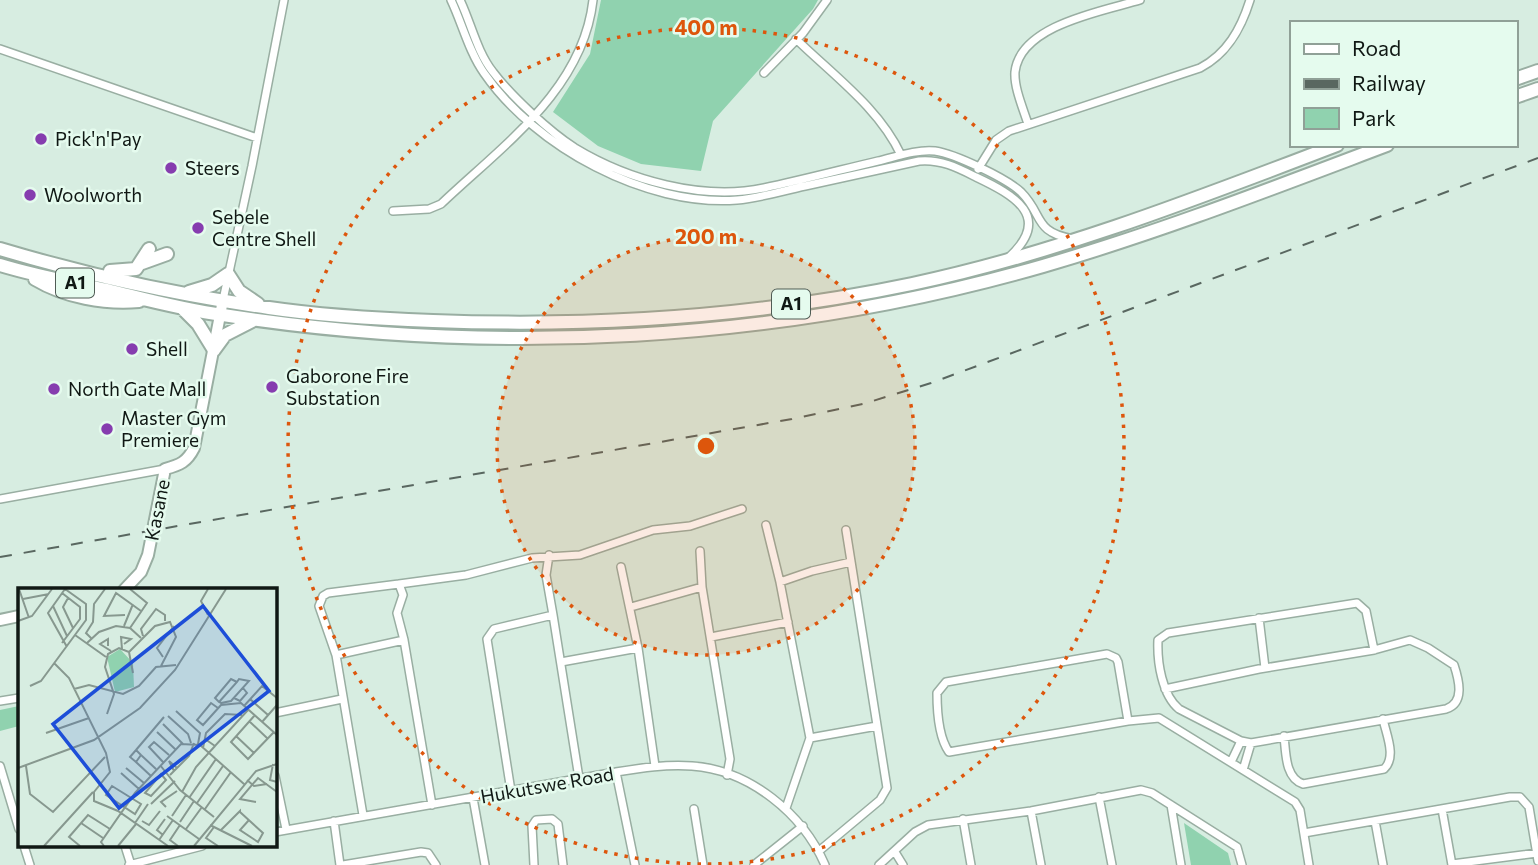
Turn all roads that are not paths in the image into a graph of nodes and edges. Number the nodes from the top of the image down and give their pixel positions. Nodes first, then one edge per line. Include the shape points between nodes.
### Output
1 (284, 0) edge
2 (451, 0) edge
3 (460, 0) edge
4 (593, 0) edge
5 (827, 0) edge
6 (1140, 0) edge
7 (1250, 0) edge
8 (796, 39) junction
9 (0, 49) edge
10 (1538, 62) edge
11 (1538, 71) edge
12 (764, 73) dead end
13 (1520, 77) edge
14 (1538, 89) edge
15 (1517, 96) edge
16 (536, 115) junction
17 (529, 122) junction
18 (1028, 124) junction
19 (257, 138) junction
20 (1332, 147) edge
21 (1382, 147) edge
22 (901, 155) junction
23 (979, 168) junction
24 (974, 176) junction
25 (394, 211) dead end
26 (1077, 239) junction
27 (0, 249) edge
28 (149, 249) dead end
29 (167, 254) dead end
30 (1005, 261) junction
31 (142, 263) junction
32 (0, 265) edge
33 (65, 268) junction
34 (228, 274) junction
35 (187, 293) junction
36 (223, 300) junction
37 (181, 307) junction
38 (268, 308) junction
39 (220, 315) junction
40 (255, 320) junction
41 (214, 350) junction
42 (165, 469) junction
43 (0, 499) edge
44 (742, 509) dead end
45 (766, 525) dead end
46 (846, 530) dead end
47 (700, 551) dead end
48 (549, 555) junction
49 (851, 562) junction
50 (621, 567) dead end
51 (780, 582) junction
52 (399, 584) junction
53 (702, 587) junction
54 (126, 588) edge
55 (631, 607) junction
56 (553, 615) junction
57 (18, 616) edge
58 (1259, 618) junction
59 (0, 620) edge
60 (788, 622) junction
61 (710, 637) junction
62 (404, 640) junction
63 (638, 648) junction
64 (1374, 650) junction
65 (336, 655) junction
66 (561, 662) junction
67 (1265, 668) junction
68 (1165, 689) junction
69 (18, 698) edge
70 (342, 699) junction
71 (0, 701) edge
72 (276, 713) edge
73 (1383, 719) junction
74 (1128, 721) junction
75 (877, 726) junction
76 (1284, 736) junction
77 (810, 738) junction
78 (1241, 741) junction
79 (1251, 743) junction
80 (1231, 762) junction
81 (0, 766) edge
82 (655, 766) junction
83 (1243, 770) junction
84 (616, 772) junction
85 (727, 775) junction
86 (579, 778) junction
87 (276, 781) edge
88 (511, 791) junction
89 (1099, 797) junction
90 (473, 798) junction
91 (432, 805) junction
92 (1171, 805) junction
93 (786, 808) junction
94 (1442, 809) junction
95 (694, 810) dead end
96 (1031, 811) junction
97 (363, 815) junction
98 (963, 819) junction
99 (334, 821) junction
100 (1375, 821) junction
101 (18, 826) edge
102 (803, 826) junction
103 (286, 829) junction
104 (276, 832) edge
105 (1304, 833) junction
106 (25, 848) edge
107 (126, 848) edge
108 (194, 848) edge
109 (819, 851) junction
110 (895, 852) junction
111 (1537, 857) edge
112 (30, 865) edge
113 (130, 865) edge
114 (342, 865) edge
115 (436, 865) edge
116 (485, 865) edge
117 (534, 865) edge
118 (563, 865) edge
119 (635, 865) edge
120 (703, 865) edge
121 (754, 865) edge
122 (825, 865) edge
123 (879, 865) edge
124 (903, 865) edge
125 (971, 865) edge
126 (1041, 865) edge
127 (1112, 865) edge
128 (1181, 865) edge
129 (1242, 865) edge
130 (1309, 865) edge
131 (1382, 865) edge
132 (1452, 865) edge

1 - 19 street
2 - 17 street via 483,73
3 - 16 street via 488,66
4 - 16 street via 578,56
5 - 8 street
6 - 18 street via 1059,25 1029,43 1015,71
7 - 18 street via 1231,41 1211,62
8 - 12 street
8 - 22 street via 884,125
9 - 19 street
10 - 13 street
11 - 13 highway
14 - 15 highway
16 - 17 street
16 - 22 street via 574,147 609,165 705,191 761,189
17 - 24 street via 601,170 702,200 754,198 919,161 937,160
17 - 25 street via 441,204
18 - 23 street via 1003,134
19 - 34 street
20 - 26 highway, A1
21 - 40 highway, A1 via 1171,226 1042,266 919,296 776,321 631,335 469,337
22 - 23 street via 934,151
23 - 24 street
23 - 26 street via 1023,194 1050,233
24 - 30 street via 1013,196 1027,215 1024,241
26 - 30 highway, A1
27 - 33 highway, A1
28 - 31 highway
29 - 31 highway
30 - 38 highway, A1 via 827,300 637,320 472,323
31 - 33 highway via 121,272
32 - 37 highway, A1
33 - 35 highway, A1
34 - 35 highway
34 - 36 street
34 - 38 highway via 239,291
35 - 36 highway, A1
36 - 38 highway, A1
36 - 39 street, Kasane
37 - 39 highway, A1
37 - 41 highway
39 - 40 highway, A1
39 - 41 street, Kasane
40 - 41 highway via 225,335
41 - 42 street, Kasane via 194,448 180,466
42 - 43 street
42 - 54 street, Kasane via 148,555 141,572
44 - 48 street via 690,526 653,530 580,555
45 - 51 street
46 - 49 street
47 - 53 street
48 - 52 street via 466,575
48 - 56 street via 546,575
49 - 51 street
49 - 75 street
50 - 55 street
51 - 60 street
52 - 62 street via 402,595 397,613
52 - 65 street via 323,596 319,606
53 - 55 street
53 - 61 street
55 - 63 street
56 - 66 street
56 - 88 street via 494,629 487,639
57 - 59 street
58 - 64 street via 1357,603 1365,608
58 - 67 street
58 - 68 street via 1163,635 1158,647
60 - 61 street
60 - 77 street
61 - 85 street via 730,759
62 - 65 street
62 - 91 street
63 - 66 street
63 - 82 street
64 - 67 street
64 - 73 street via 1410,640 1428,648 1454,665 1460,695 1446,709
65 - 70 street
66 - 86 street
67 - 68 street
68 - 78 street via 1179,709
69 - 71 street
70 - 72 street
70 - 97 street
73 - 76 street
73 - 76 street via 1391,756 1384,769 1303,784 1289,772
74 - 74 street via 1118,662 1107,654 946,682 937,692 949,752
74 - 80 street via 1162,719
75 - 77 street
75 - 109 street via 887,788 880,800
76 - 79 street
77 - 93 street
78 - 79 street
78 - 80 street
79 - 83 street
80 - 83 street
81 - 101 street
82 - 84 street, Hukutswe Road
82 - 85 street, Hukutswe Road via 695,766
83 - 105 street via 1295,802
84 - 86 street, Hukutswe Road
84 - 119 street
85 - 93 street, Hukutswe Road
86 - 88 street, Hukutswe Road
87 - 103 street
88 - 90 street, Hukutswe Road
89 - 92 street via 1141,790
89 - 96 street
89 - 127 street
90 - 91 street, Hukutswe Road
90 - 116 street
91 - 97 street, Hukutswe Road
92 - 128 street
92 - 129 street via 1237,848
93 - 102 street, Hukutswe Road
94 - 100 street
94 - 111 street via 1520,797 1529,807
94 - 132 street
95 - 120 street
96 - 98 street
96 - 126 street
97 - 99 street, Hukutswe Road
98 - 110 street via 921,828
98 - 125 street
99 - 103 street, Hukutswe Road
99 - 114 street
100 - 105 street
100 - 131 street
102 - 109 street, Hukutswe Road
102 - 121 street
103 - 104 street, Hukutswe Road
105 - 130 street
106 - 112 street
107 - 113 street
108 - 113 street
109 - 122 street, Hukutswe Road
110 - 123 street
110 - 124 street
111 - 132 street
114 - 115 street via 421,852 428,853
117 - 118 street via 532,824 552,819 558,824

